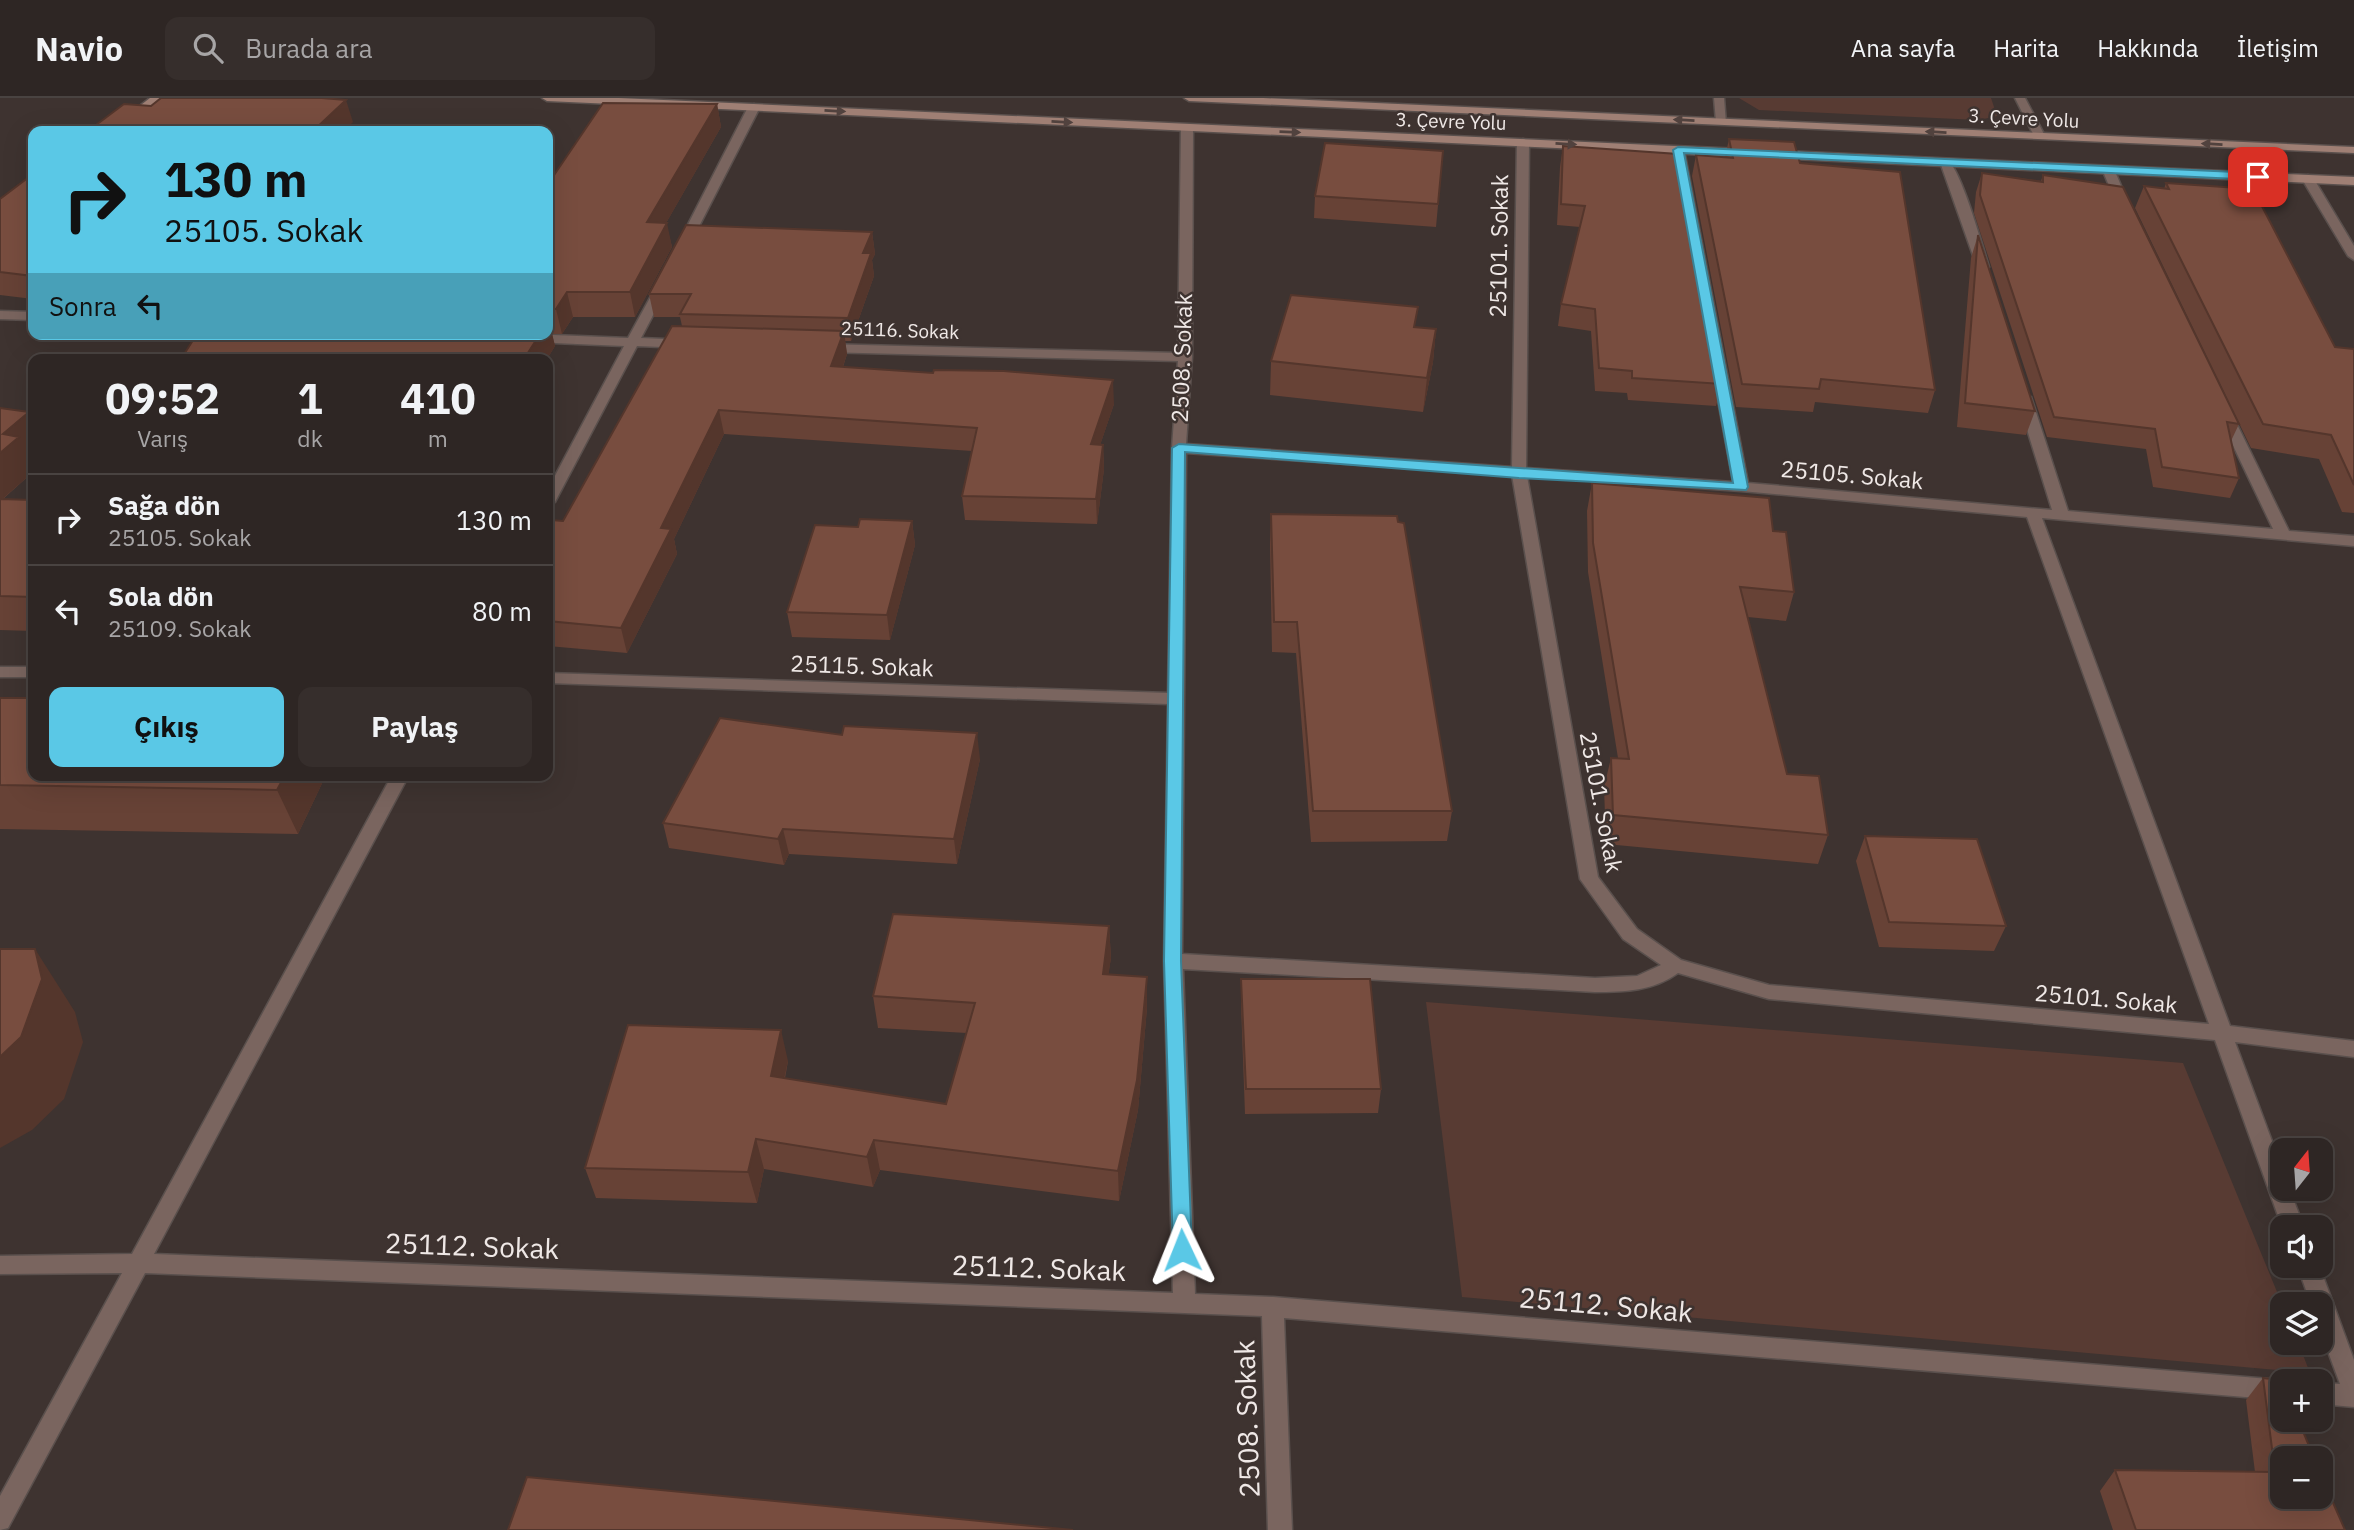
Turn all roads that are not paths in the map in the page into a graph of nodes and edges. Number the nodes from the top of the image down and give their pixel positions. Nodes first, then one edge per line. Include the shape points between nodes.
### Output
1 (157, 98) edge
2 (547, 98) edge
3 (1189, 98) edge
4 (1197, 98) edge
5 (1719, 98) edge
6 (2020, 98) edge
7 (1411, 103) edge
8 (754, 107) junction
9 (1722, 122) junction
10 (119, 126) edge
11 (1187, 128) junction
12 (2039, 136) junction
13 (1523, 142) junction
14 (1678, 150) junction
15 (2354, 150) edge
16 (1945, 162) junction
17 (2108, 169) junction
18 (2308, 179) junction
19 (2354, 181) edge
20 (2133, 225) edge
21 (2354, 256) edge
22 (1989, 286) edge
23 (0, 315) edge
24 (28, 316) edge
25 (553, 339) edge
26 (634, 342) junction
27 (702, 344) edge
28 (813, 347) edge
29 (1185, 358) junction
30 (2021, 389) edge
31 (2217, 398) edge
32 (1179, 448) junction
33 (1519, 474) junction
34 (1741, 487) junction
35 (553, 493) edge
36 (2033, 514) junction
37 (2062, 517) junction
38 (2283, 534) junction
39 (2354, 541) edge
40 (0, 672) edge
41 (28, 672) edge
42 (553, 678) edge
43 (1175, 699) junction
44 (398, 781) edge
45 (1173, 961) junction
46 (1675, 965) junction
47 (2222, 1033) junction
48 (2354, 1049) edge
49 (2289, 1215) edge
50 (140, 1263) junction
51 (0, 1265) edge
52 (2313, 1278) edge
53 (1184, 1303) junction
54 (1273, 1307) junction
55 (2270, 1389) edge
56 (2333, 1393) edge
57 (2354, 1394) edge
58 (0, 1520) edge
59 (1280, 1530) edge

1 - 10 main road
2 - 8 main road, 3. Çevre Yolu
3 - 4 main road, 3. Çevre Yolu
4 - 7 main road, 3. Çevre Yolu
5 - 9 street
6 - 12 street
9 -> 7 main road, 3. Çevre Yolu
8 -> 11 main road, 3. Çevre Yolu
8 - 26 street
12 -> 9 main road, 3. Çevre Yolu
11 -> 13 main road, 3. Çevre Yolu
11 - 29 street, 2508. Sokak
15 -> 12 main road, 3. Çevre Yolu
13 -> 14 main road, 3. Çevre Yolu
13 - 33 street, 25101. Sokak
14 - 16 main road, 3. Çevre Yolu
14 - 34 street
16 - 17 main road, 3. Çevre Yolu
16 - 22 street
17 - 18 main road, 3. Çevre Yolu
17 - 20 street
18 - 19 main road, 3. Çevre Yolu
18 - 21 street
23 - 24 street
25 - 26 street
26 - 27 street
26 - 35 street
28 - 29 street, 25116. Sokak
29 - 32 street, 2508. Sokak
30 - 37 street
31 - 38 street
32 - 33 street, 25105. Sokak
32 - 43 street, 2508. Sokak
33 - 34 street, 25105. Sokak
33 - 46 street, 25101. Sokak via 1589,879 1630,934
34 - 36 street, 25105. Sokak
36 - 37 street, 25105. Sokak
36 - 47 street
37 - 38 street, 25105. Sokak
38 - 39 street, 25105. Sokak
40 - 41 street
42 - 43 street, 25115. Sokak
43 - 45 street, 2508. Sokak
44 - 50 street
45 - 46 street via 1595,985 1632,985 1658,979
45 - 53 street, 2508. Sokak
46 - 47 street, 25101. Sokak via 1769,992
47 - 48 street, 25101. Sokak
47 - 49 street
50 - 51 street, 25112. Sokak
50 - 53 street, 25112. Sokak
50 - 58 street
52 - 57 street
53 - 54 street, 25112. Sokak
54 - 55 street, 25112. Sokak
54 - 59 street, 2508. Sokak
56 - 57 street

